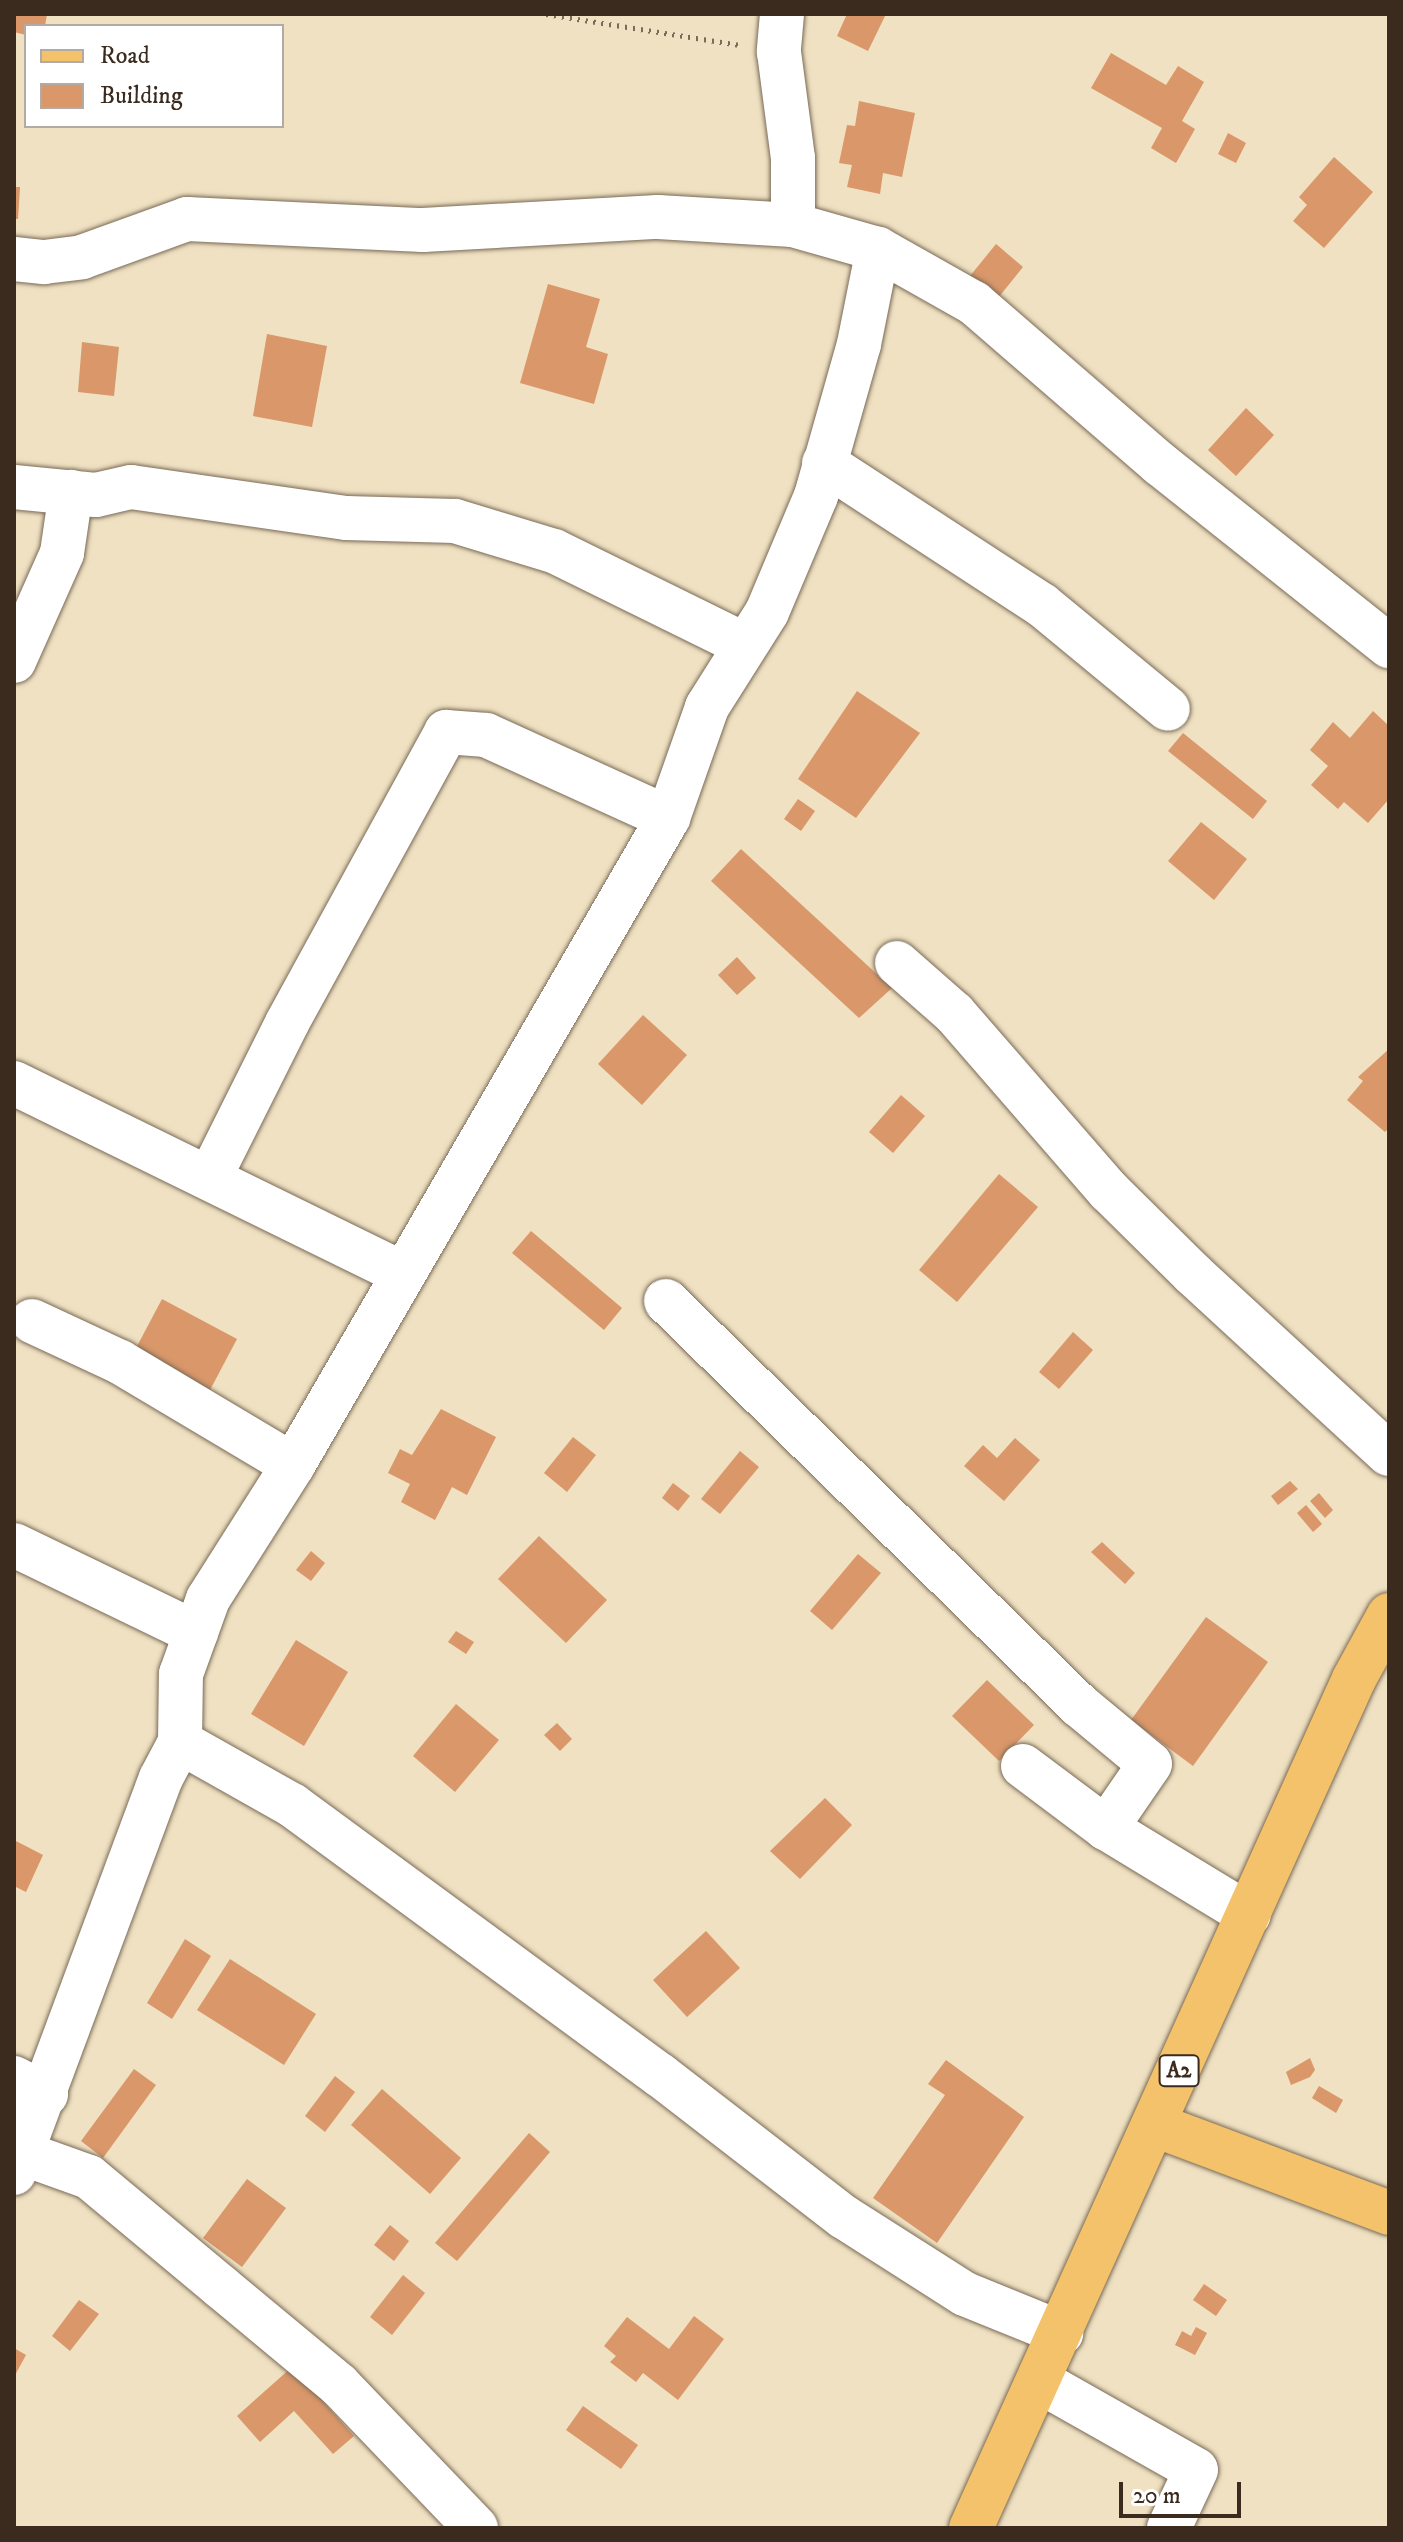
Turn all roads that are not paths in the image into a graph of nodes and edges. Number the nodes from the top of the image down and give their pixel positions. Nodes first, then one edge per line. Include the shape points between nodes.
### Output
1 (780, 33) edge
2 (793, 225) junction
3 (878, 249) junction
4 (14, 259) edge
5 (824, 463) junction
6 (14, 487) edge
7 (71, 492) junction
8 (745, 645) junction
9 (1389, 646) edge
10 (14, 661) edge
11 (1168, 709) dead end
12 (668, 818) junction
13 (897, 963) dead end
14 (14, 1083) edge
15 (210, 1177) junction
16 (404, 1274) junction
17 (666, 1301) dead end
18 (32, 1321) dead end
19 (1389, 1454) edge
20 (293, 1465) junction
21 (14, 1545) edge
22 (1389, 1615) edge
23 (196, 1633) junction
24 (180, 1742) junction
25 (1023, 1766) dead end
26 (1106, 1828) junction
27 (1249, 1915) junction
28 (30, 2086) edge
29 (1155, 2125) junction
30 (18, 2163) edge
31 (1389, 2213) edge
32 (1061, 2333) junction
33 (1039, 2381) junction
34 (476, 2528) edge
35 (971, 2528) edge
36 (1169, 2528) edge

1 - 2 street via 793,158
2 - 3 street
2 - 4 street via 658,217 423,230 187,219 82,257
3 - 5 street via 859,344
3 - 9 street via 974,303 1160,464
5 - 8 street via 816,496 767,612
5 - 11 street via 1042,605
6 - 7 street
7 - 8 street via 96,495 131,487 346,518 455,521 554,551
7 - 10 street via 62,553
8 - 12 street via 707,707
12 - 15 street via 486,735 446,732 287,1023
12 - 16 street
13 - 19 street via 954,1013 1109,1191
14 - 15 street
15 - 16 street
16 - 20 street
17 - 26 street via 1079,1705 1150,1764
18 - 20 street via 120,1362
20 - 23 street via 208,1599
21 - 23 street
22 - 27 main road, A2 via 1354,1679
23 - 24 street via 181,1674
24 - 28 street
24 - 32 street via 292,1805 844,2217 965,2294
25 - 26 street
26 - 27 street
27 - 29 main road, A2
28 - 30 street
29 - 31 main road
29 - 32 main road, A2
30 - 34 street via 89,2177 339,2385
32 - 33 main road, A2
33 - 35 main road, A2
33 - 36 street via 1196,2470

